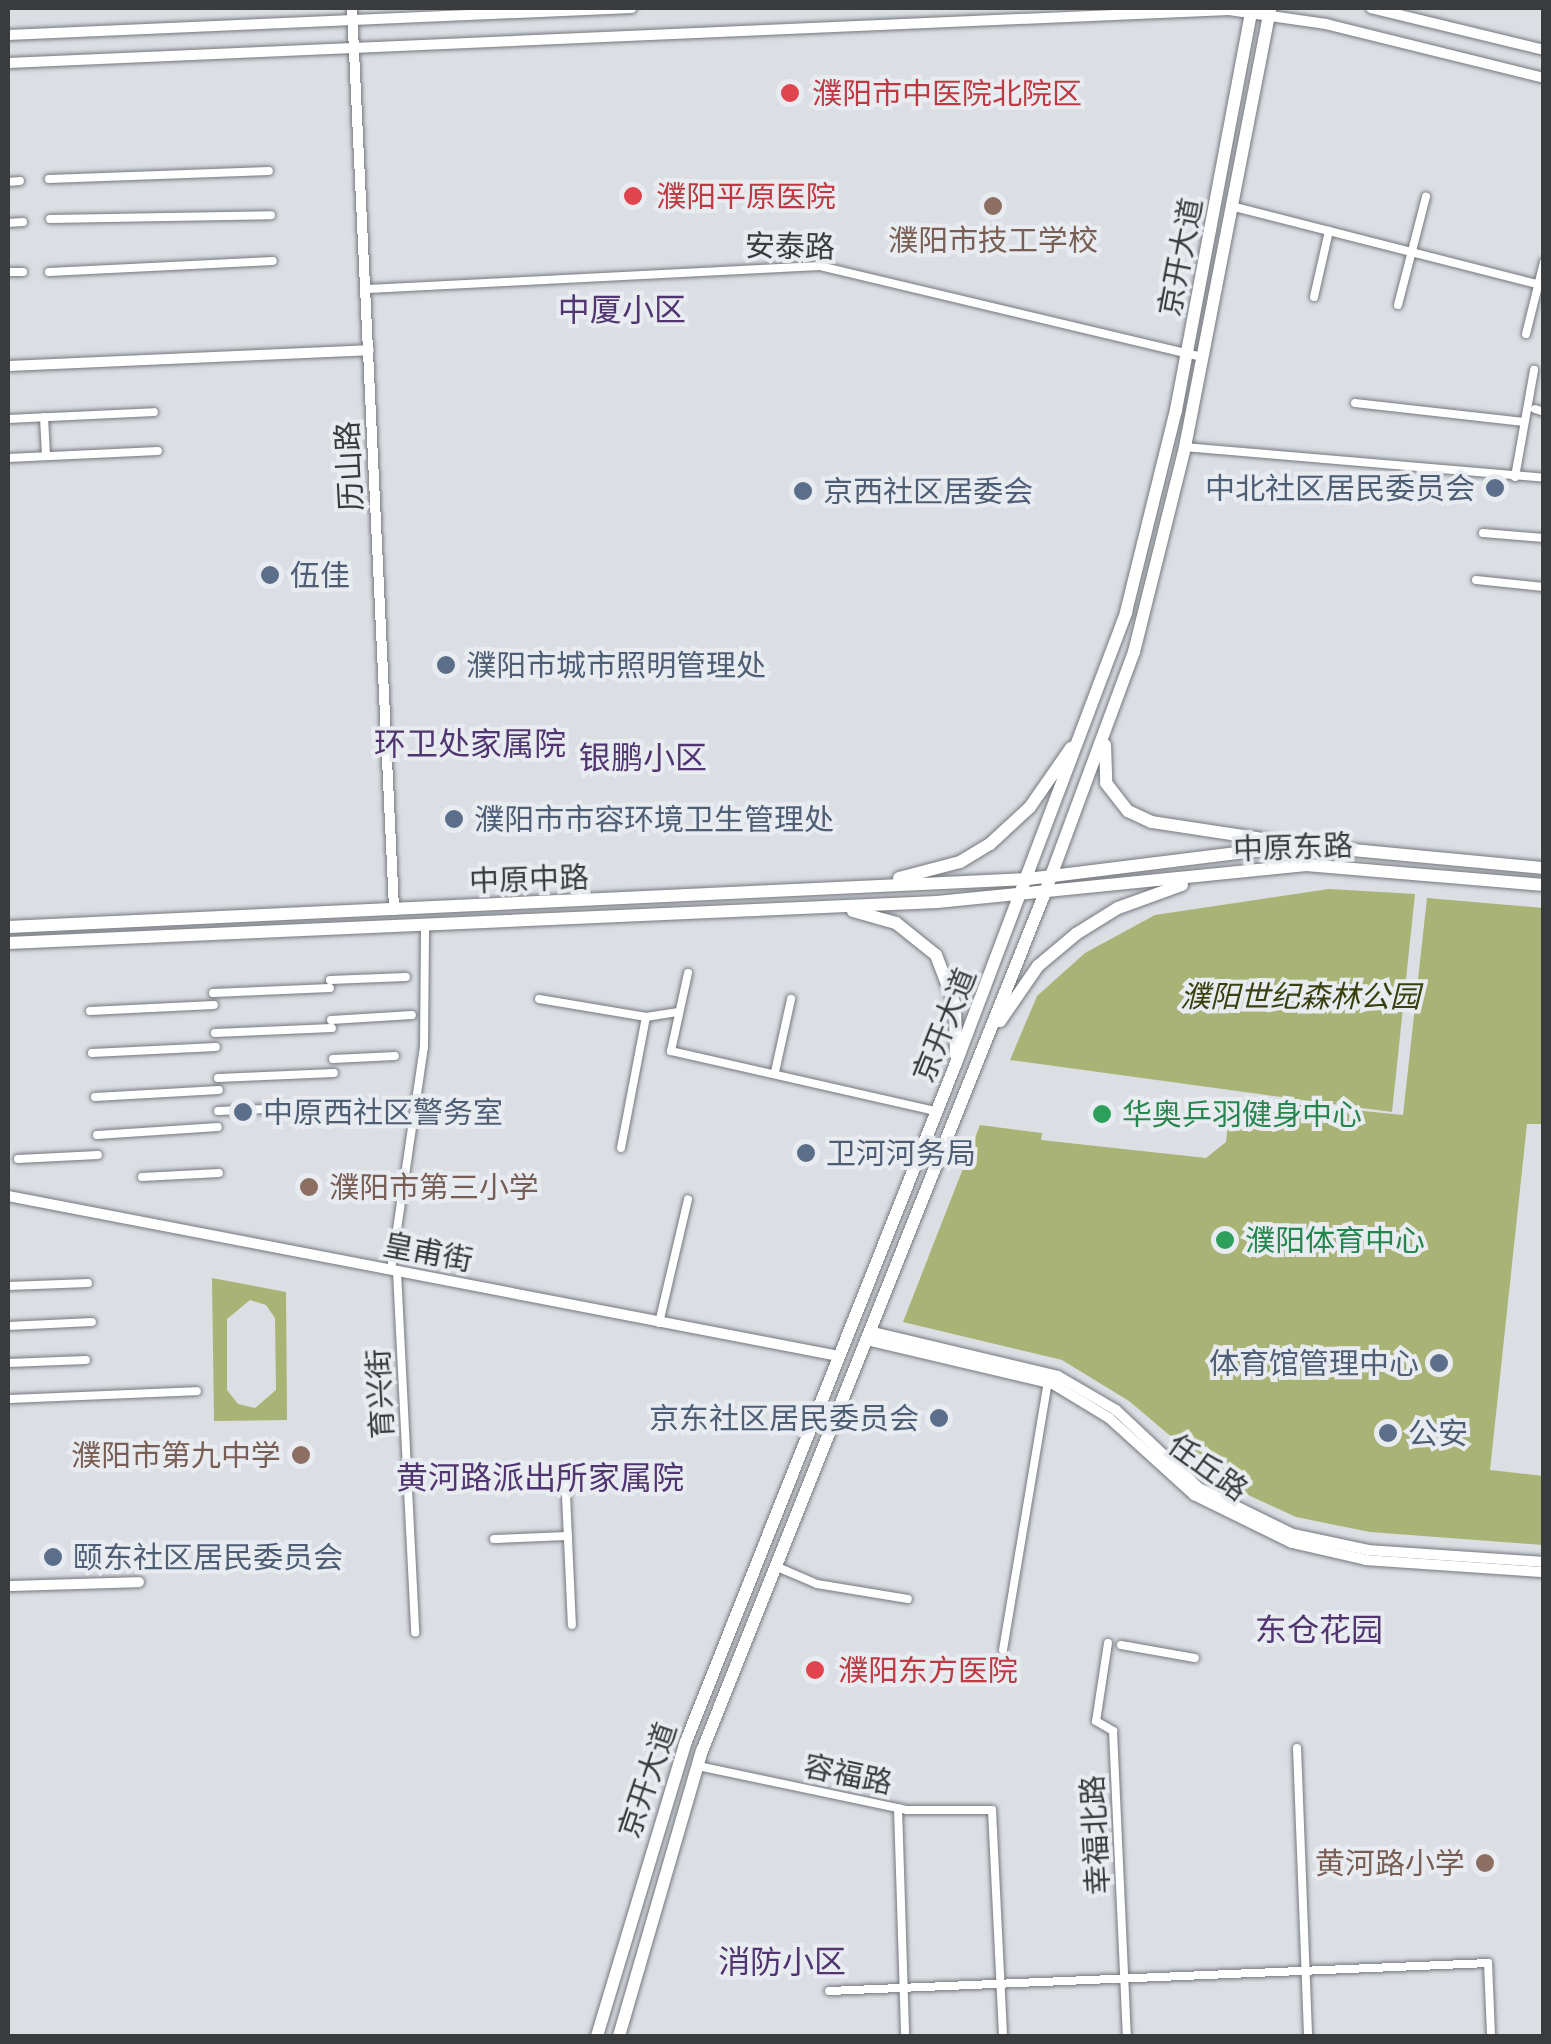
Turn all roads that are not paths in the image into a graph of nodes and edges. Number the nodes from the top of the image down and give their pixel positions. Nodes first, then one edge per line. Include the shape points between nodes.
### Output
1 (631, 8) edge
2 (928, 8) edge
3 (1371, 8) edge
4 (1252, 10) edge
5 (355, 11) edge
6 (1269, 11) edge
7 (929, 23) junction
8 (8, 35) edge
9 (356, 48) junction
10 (1544, 50) edge
11 (8, 63) edge
12 (1544, 78) edge
13 (269, 170) dead end
14 (49, 179) dead end
15 (20, 181) dead end
16 (8, 182) edge
17 (1426, 197) dead end
18 (1231, 206) junction
19 (271, 215) dead end
20 (50, 219) dead end
21 (23, 222) dead end
22 (8, 223) edge
23 (1329, 231) junction
24 (1411, 252) junction
25 (273, 261) dead end
26 (1544, 262) edge
27 (8, 272) edge
28 (23, 272) dead end
29 (49, 272) dead end
30 (1538, 284) junction
31 (367, 289) junction
32 (1314, 297) dead end
33 (1398, 305) dead end
34 (1526, 334) dead end
35 (370, 350) junction
36 (1186, 354) junction
37 (1202, 358) junction
38 (8, 366) edge
39 (1534, 370) dead end
40 (1355, 403) dead end
41 (154, 412) dead end
42 (44, 418) junction
43 (8, 419) edge
44 (1524, 422) junction
45 (1185, 448) junction
46 (158, 452) dead end
47 (46, 456) junction
48 (8, 458) edge
49 (1515, 477) junction
50 (1544, 478) edge
51 (1483, 533) dead end
52 (1544, 538) edge
53 (1476, 580) dead end
54 (1544, 587) edge
55 (1118, 696) junction
56 (1090, 716) junction
57 (1321, 848) junction
58 (1544, 868) edge
59 (1214, 875) junction
60 (1052, 876) junction
61 (1028, 879) junction
62 (1544, 884) edge
63 (816, 891) junction
64 (1044, 895) junction
65 (1020, 897) junction
66 (825, 907) junction
67 (394, 910) junction
68 (8, 926) edge
69 (425, 926) junction
70 (8, 943) edge
71 (688, 973) dead end
72 (406, 976) dead end
73 (213, 993) dead end
74 (540, 999) dead end
75 (791, 999) dead end
76 (214, 1004) dead end
77 (90, 1010) dead end
78 (680, 1012) junction
79 (412, 1015) dead end
80 (646, 1018) junction
81 (216, 1033) dead end
82 (216, 1046) dead end
83 (92, 1053) dead end
84 (394, 1056) dead end
85 (978, 1058) junction
86 (333, 1059) dead end
87 (956, 1064) junction
88 (334, 1072) dead end
89 (775, 1072) junction
90 (218, 1078) dead end
91 (218, 1090) dead end
92 (94, 1097) dead end
93 (335, 1106) dead end
94 (218, 1111) dead end
95 (936, 1111) junction
96 (218, 1127) dead end
97 (97, 1134) dead end
98 (621, 1148) dead end
99 (98, 1155) dead end
100 (18, 1159) dead end
101 (219, 1173) dead end
102 (142, 1177) dead end
103 (8, 1196) edge
104 (688, 1199) dead end
105 (394, 1271) junction
106 (88, 1283) dead end
107 (8, 1286) edge
108 (92, 1322) dead end
109 (659, 1323) junction
110 (8, 1326) edge
111 (868, 1336) junction
112 (839, 1356) junction
113 (86, 1360) dead end
114 (8, 1363) edge
115 (1048, 1382) junction
116 (198, 1391) dead end
117 (8, 1399) edge
118 (564, 1472) dead end
119 (568, 1536) junction
120 (494, 1540) dead end
121 (1544, 1562) edge
122 (775, 1566) junction
123 (1544, 1572) edge
124 (139, 1582) dead end
125 (8, 1586) edge
126 (908, 1600) dead end
127 (572, 1625) dead end
128 (415, 1633) dead end
129 (1108, 1643) dead end
130 (1121, 1645) dead end
131 (1002, 1650) dead end
132 (1195, 1658) dead end
133 (1296, 1748) dead end
134 (697, 1765) junction
135 (898, 1808) junction
136 (1306, 1971) junction
137 (1124, 1978) junction
138 (1001, 1984) junction
139 (904, 1988) junction
140 (829, 1991) dead end
141 (597, 2036) edge
142 (618, 2036) edge
143 (905, 2036) edge
144 (1003, 2036) edge
145 (1127, 2036) edge
146 (1308, 2036) edge
147 (1491, 2036) edge

1 - 5 street
2 - 7 street
3 - 10 street
4 - 6 street
4 - 7 street
4 - 36 main road, 京开大道
5 - 8 street
5 - 9 street, 历山路
6 - 12 street
6 - 18 main road, 京开大道
7 - 9 street
9 - 11 street
9 - 31 street, 历山路
13 - 14 street
15 - 16 street
17 - 24 street
18 - 23 street
18 - 37 main road, 京开大道
19 - 20 street
21 - 22 street
23 - 24 street
23 - 32 street
24 - 30 street
24 - 33 street
25 - 29 street
26 - 30 street
27 - 28 street
30 - 34 street
31 - 35 street, 历山路
31 - 36 street, 安泰路 via 820,266
35 - 38 street
35 - 67 street, 历山路
36 - 37 street, 安泰路
36 - 56 main road, 京开大道 via 1142,559
37 - 45 main road, 京开大道
39 - 44 street
40 - 44 street
41 - 42 street
42 - 43 street
42 - 47 street
44 - 49 street
45 - 49 street
45 - 55 main road, 京开大道
46 - 47 street
47 - 48 street
49 - 50 street
51 - 52 street
53 - 54 street
55 - 57 main road via 1104,764 1111,794 1128,812 1152,822
55 - 60 main road, 京开大道
56 - 61 main road, 京开大道
56 - 63 main road via 1030,807 976,854 909,877
57 - 58 main road, 中原东路
57 - 60 main road, 中原东路 via 1228,852
59 - 62 main road, 中原东路 via 1321,864
59 - 64 main road, 中原东路
59 - 85 main road via 1118,908 1054,950 1018,990
60 - 61 main road, 中原中路
60 - 64 main road, 京开大道
61 - 63 main road, 中原中路
61 - 65 main road, 京开大道
63 - 67 main road, 中原中路
64 - 65 main road, 中原中路
64 - 85 main road, 京开大道
65 - 66 main road, 中原中路
65 - 87 main road, 京开大道
66 - 69 main road, 中原中路
66 - 87 main road via 896,923 936,955 955,1005
67 - 68 main road, 中原中路
69 - 70 main road, 中原中路
69 - 105 street, 育兴街 via 424,1046
71 - 78 street
72 - 73 street
74 - 80 street
75 - 89 street
76 - 77 street
78 - 80 street
78 - 89 street via 671,1051
79 - 81 street
80 - 98 street
82 - 83 street
84 - 86 street
85 - 111 main road, 京开大道
87 - 95 main road, 京开大道
88 - 90 street
89 - 95 street
91 - 92 street
93 - 94 street
95 - 112 main road, 京开大道
96 - 97 street
99 - 100 street
101 - 102 street
103 - 105 street, 皇甫街
104 - 109 street
105 - 109 street, 皇甫街
105 - 128 street, 育兴街
106 - 107 street
108 - 110 street
109 - 112 street, 皇甫街
111 - 115 street, 任丘路
111 - 121 street, 任丘路 via 1058,1376 1116,1410 1199,1488 1293,1534 1368,1550
111 - 122 main road, 京开大道
112 - 141 main road, 京开大道 via 686,1744
113 - 114 street
115 - 123 street, 任丘路 via 1109,1418 1194,1494 1261,1531 1366,1560
115 - 131 street
116 - 117 street
118 - 119 street
119 - 120 street
119 - 127 street
122 - 126 street via 817,1584
122 - 134 main road, 京开大道
124 - 125 street
129 - 137 street, 幸福北路 via 1096,1721 1113,1731
130 - 132 street
133 - 136 street
134 - 135 street, 容福路
134 - 142 main road, 京开大道
135 - 138 street, 容福路 via 992,1810
135 - 139 street
136 - 137 street
136 - 146 street
136 - 147 street via 1488,1963
137 - 138 street
137 - 145 street, 幸福北路
138 - 139 street
138 - 144 street
139 - 140 street
139 - 143 street

